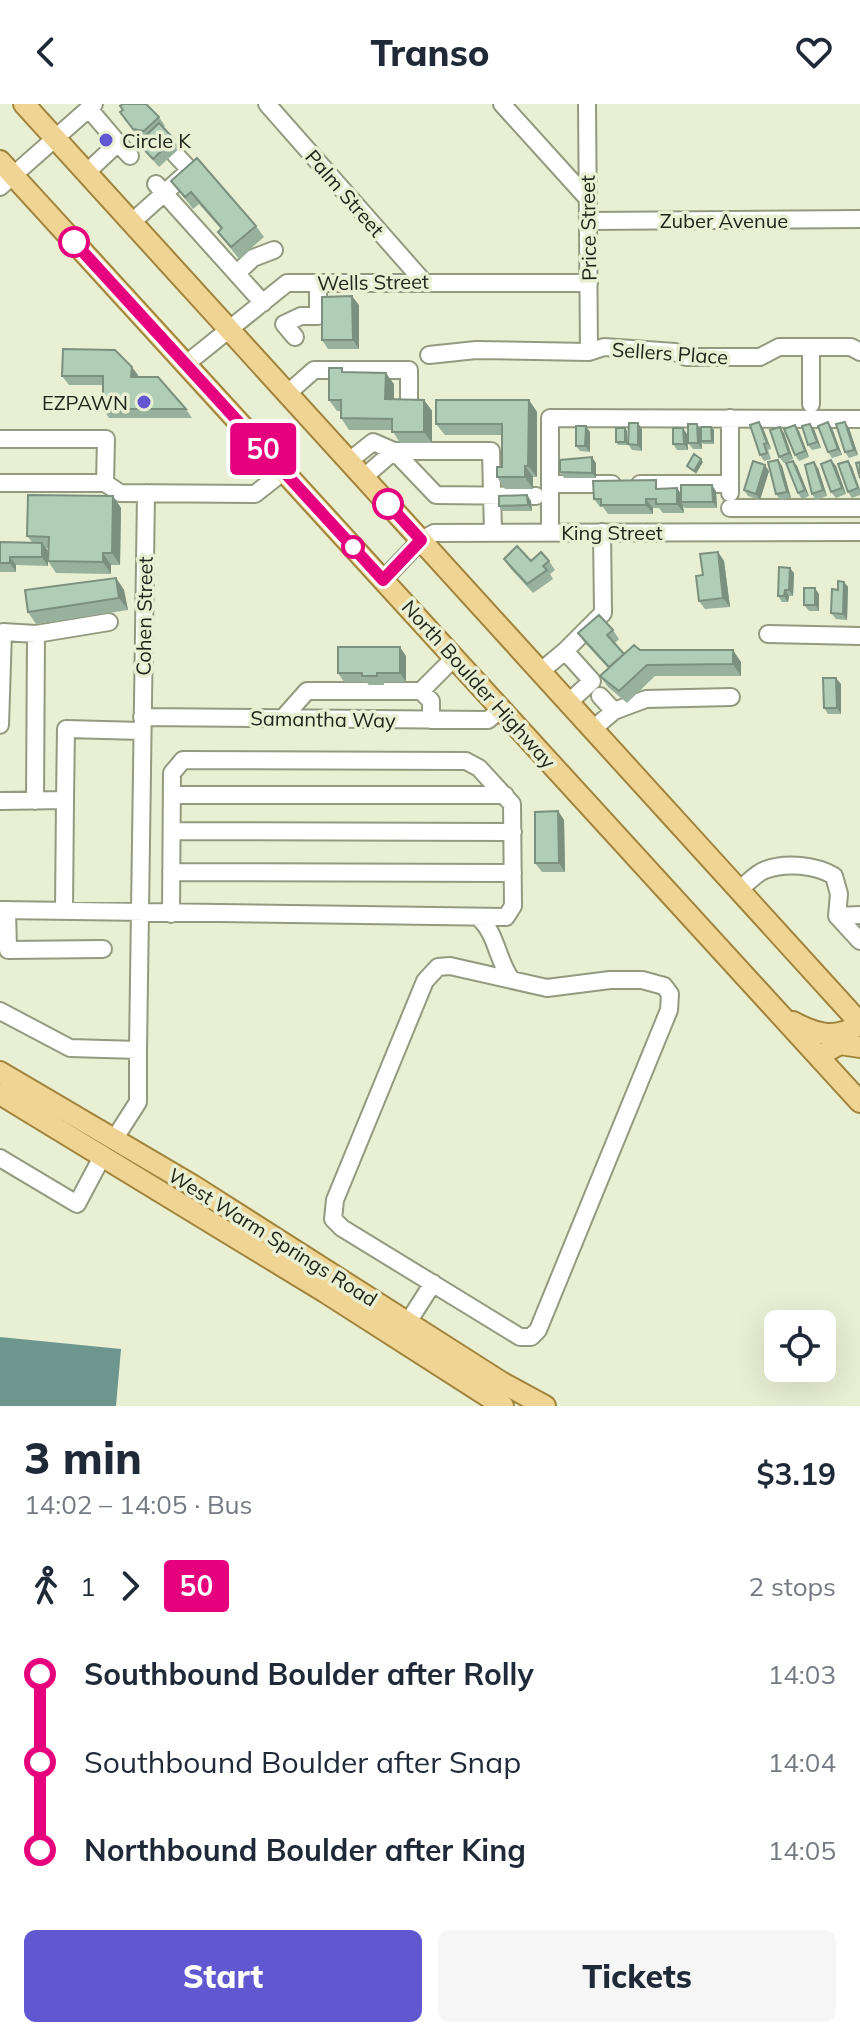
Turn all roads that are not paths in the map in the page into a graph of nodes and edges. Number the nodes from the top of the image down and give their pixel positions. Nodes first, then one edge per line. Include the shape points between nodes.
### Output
1 (24, 104) edge
2 (267, 104) edge
3 (502, 104) edge
4 (587, 104) edge
5 (91, 106) edge
6 (55, 138) junction
7 (118, 143) junction
8 (175, 154) dead end
9 (130, 156) dead end
10 (86, 173) junction
11 (4, 174) edge
12 (160, 188) junction
13 (588, 199) junction
14 (860, 219) edge
15 (588, 221) junction
16 (132, 222) junction
17 (274, 250) dead end
18 (237, 273) junction
19 (423, 281) junction
20 (318, 283) junction
21 (589, 283) junction
22 (263, 303) junction
23 (230, 329) junction
24 (295, 337) dead end
25 (811, 347) junction
26 (589, 352) junction
27 (860, 352) edge
28 (429, 355) dead end
29 (186, 364) junction
30 (288, 393) junction
31 (811, 404) dead end
32 (409, 407) edge
33 (730, 418) junction
34 (860, 419) edge
35 (0, 439) edge
36 (394, 451) junction
37 (349, 461) junction
38 (283, 472) junction
39 (364, 477) junction
40 (0, 483) edge
41 (105, 483) junction
42 (550, 484) junction
43 (730, 484) junction
44 (146, 493) junction
45 (492, 496) junction
46 (536, 496) dead end
47 (730, 508) junction
48 (860, 508) edge
49 (550, 531) junction
50 (493, 532) junction
51 (602, 532) junction
52 (860, 532) edge
53 (730, 533) junction
54 (421, 540) junction
55 (383, 580) junction
56 (109, 622) dead end
57 (1, 632) edge
58 (36, 634) junction
59 (768, 634) dead end
60 (860, 636) edge
61 (565, 651) junction
62 (454, 658) junction
63 (541, 671) junction
64 (421, 691) junction
65 (600, 696) dead end
66 (731, 697) dead end
67 (569, 702) junction
68 (501, 709) junction
69 (614, 711) junction
70 (283, 718) junction
71 (431, 720) junction
72 (0, 725) edge
73 (141, 729) junction
74 (593, 729) junction
75 (172, 795) junction
76 (505, 795) junction
77 (65, 800) junction
78 (0, 801) edge
79 (35, 801) junction
80 (172, 831) junction
81 (513, 832) junction
82 (171, 872) junction
83 (513, 873) junction
84 (739, 890) junction
85 (4, 910) edge
86 (64, 911) junction
87 (138, 913) junction
88 (171, 914) junction
89 (860, 915) edge
90 (837, 916) junction
91 (479, 918) junction
92 (860, 941) edge
93 (103, 949) dead end
94 (4, 950) edge
95 (511, 979) junction
96 (0, 1011) edge
97 (779, 1014) junction
98 (860, 1023) edge
99 (860, 1047) edge
100 (138, 1050) junction
101 (818, 1056) junction
102 (0, 1072) edge
103 (0, 1094) edge
104 (860, 1102) edge
105 (109, 1146) junction
106 (0, 1158) edge
107 (433, 1283) junction
108 (403, 1330) junction
109 (503, 1406) edge
110 (545, 1406) edge

1 - 6 main road
2 - 19 street, Palm Street
3 - 13 street
4 - 13 street, Price Street
5 - 6 street
5 - 7 street
6 - 10 main road
6 - 11 street
7 - 9 street
7 - 10 street
8 - 12 street via 190,170
10 - 16 main road
11 - 29 main road, North Boulder Highway
12 - 16 street
12 - 18 street
13 - 15 street, Price Street
14 - 15 street, Zuber Avenue
15 - 21 street, Price Street
16 - 23 main road
17 - 18 street via 253,258
18 - 22 street
19 - 20 street, Wells Street
19 - 21 street, Wells Street
20 - 22 street, Wells Street via 287,283
20 - 24 street via 318,316 284,324
21 - 26 street, Price Street
22 - 23 street, Wells Street
23 - 29 street, Wells Street
23 - 30 main road
25 - 26 street, Sellers Place via 779,347 760,357 686,357 604,347
25 - 27 street, Sellers Place via 851,347
25 - 31 street
26 - 28 street, Sellers Place via 476,350
29 - 38 main road, North Boulder Highway
30 - 32 street via 314,370 409,370
30 - 37 main road
33 - 34 street
33 - 42 street via 550,418
33 - 43 street
35 - 41 street via 106,439
36 - 37 street via 373,442
36 - 39 street
36 - 45 street via 436,495
36 - 45 street via 491,451
37 - 39 main road
38 - 44 street via 255,494
38 - 55 main road, North Boulder Highway
39 - 54 main road
40 - 41 street
41 - 44 street via 120,493
42 - 43 street
42 - 49 street
43 - 47 street
44 - 73 street, Cohen Street
45 - 46 street
45 - 50 street
47 - 48 street
47 - 53 street
49 - 50 street, King Street
49 - 51 street, King Street
50 - 54 street, King Street via 434,533
51 - 53 street, King Street
51 - 61 street via 603,613
52 - 53 street, King Street
54 - 55 street
54 - 63 main road
55 - 62 main road, North Boulder Highway
56 - 58 street
57 - 58 street
57 - 72 street
58 - 79 street
59 - 60 street
61 - 63 street
61 - 67 street via 592,681
62 - 64 street
62 - 68 main road, North Boulder Highway
63 - 67 main road
64 - 70 street via 307,691
64 - 71 street via 431,701
65 - 69 street
66 - 69 street via 646,699
67 - 74 main road
68 - 71 street, Samantha Way via 488,720
68 - 97 main road, North Boulder Highway
69 - 74 street
70 - 71 street, Samantha Way
70 - 73 street, Samantha Way
73 - 77 street, Samantha Way via 66,729
73 - 87 street, Cohen Street
74 - 84 main road
75 - 76 street
75 - 76 street via 176,765 183,760 221,760 466,761
75 - 80 street
76 - 81 street via 512,804
77 - 79 street
77 - 86 street
78 - 79 street
80 - 81 street
80 - 82 street
81 - 83 street
82 - 83 street
82 - 88 street
83 - 91 street via 511,913
84 - 90 street via 764,870 823,869 834,876
84 - 98 main road
85 - 86 street
85 - 94 street
86 - 87 street
87 - 88 street
87 - 100 street, Cohen Street
88 - 91 street
89 - 90 street
90 - 92 street
91 - 95 street via 492,932
93 - 94 street
95 - 107 street via 450,966 431,971 333,1206 336,1224
95 - 107 street via 547,988 642,980 664,986 671,1000 534,1334 520,1337
96 - 100 street via 70,1048
97 - 98 main road via 833,1036
97 - 101 main road, North Boulder Highway
99 - 101 main road via 840,1044
100 - 105 street, Cohen Street via 138,1102
101 - 104 main road, North Boulder Highway
102 - 105 main road, West Warm Springs Road
103 - 105 main road, West Warm Springs Road
105 - 106 street, Cohen Street via 77,1204
105 - 108 main road, West Warm Springs Road
107 - 108 street
108 - 109 main road, West Warm Springs Road
108 - 110 main road, West Warm Springs Road

